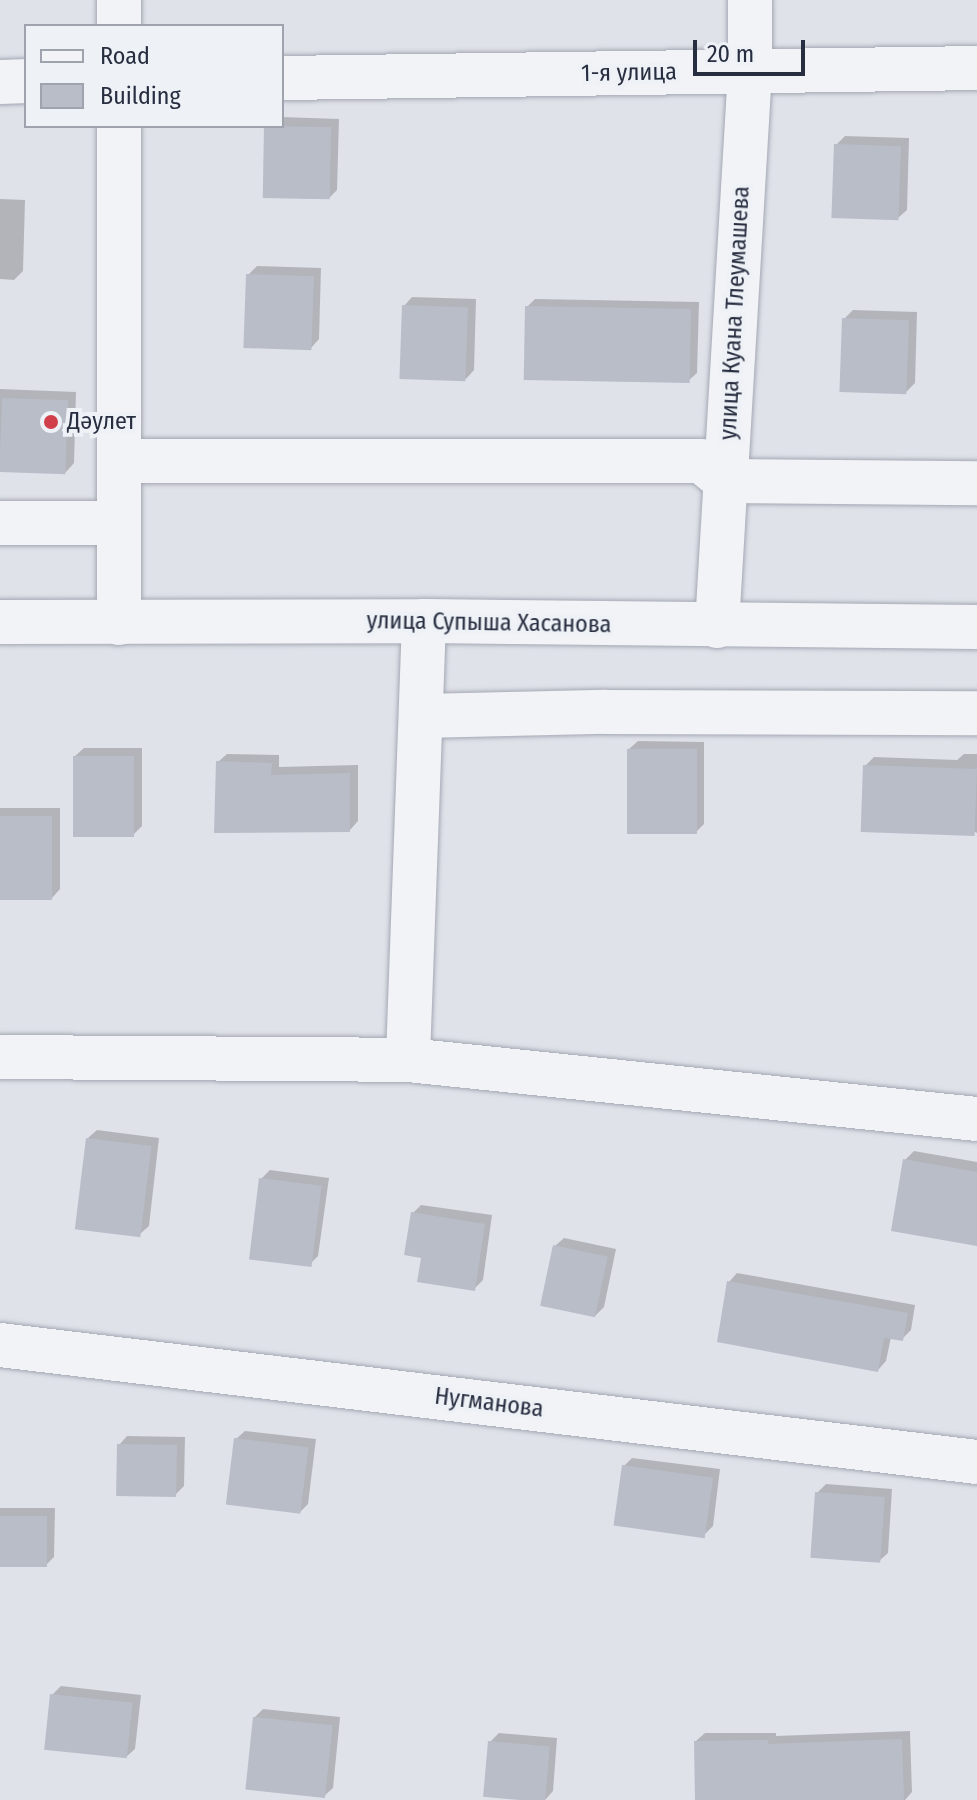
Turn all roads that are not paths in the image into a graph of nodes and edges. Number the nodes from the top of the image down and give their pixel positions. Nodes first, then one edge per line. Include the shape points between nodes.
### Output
1 (119, 0) edge
2 (750, 0) edge
3 (119, 24) edge
4 (977, 68) edge
5 (750, 71) junction
6 (284, 78) edge
7 (24, 81) edge
8 (0, 82) edge
9 (119, 128) edge
10 (119, 461) junction
11 (726, 481) junction
12 (977, 483) edge
13 (0, 523) edge
14 (119, 523) junction
15 (424, 621) junction
16 (0, 622) edge
17 (119, 623) junction
18 (717, 626) junction
19 (977, 627) edge
20 (977, 713) edge
21 (422, 716) junction
22 (0, 1057) edge
23 (408, 1060) junction
24 (977, 1119) edge
25 (0, 1345) edge
26 (977, 1462) edge

1 - 3 street
2 - 5 street, улица Куана Тлеумашева
4 - 5 street, 1-я улица
5 - 6 street, 1-я улица
5 - 11 street, улица Куана Тлеумашева
7 - 8 street
9 - 10 street
10 - 11 street via 701,461
10 - 14 street
11 - 12 street
11 - 18 street, улица Куана Тлеумашева
13 - 14 street
14 - 17 street
15 - 17 street, улица Супыша Хасанова
15 - 18 street, улица Супыша Хасанова
15 - 21 street
16 - 17 street, улица Супыша Хасанова
18 - 19 street, улица Супыша Хасанова
20 - 21 street
21 - 23 street
22 - 23 street
23 - 24 street
25 - 26 street, Нугманова

